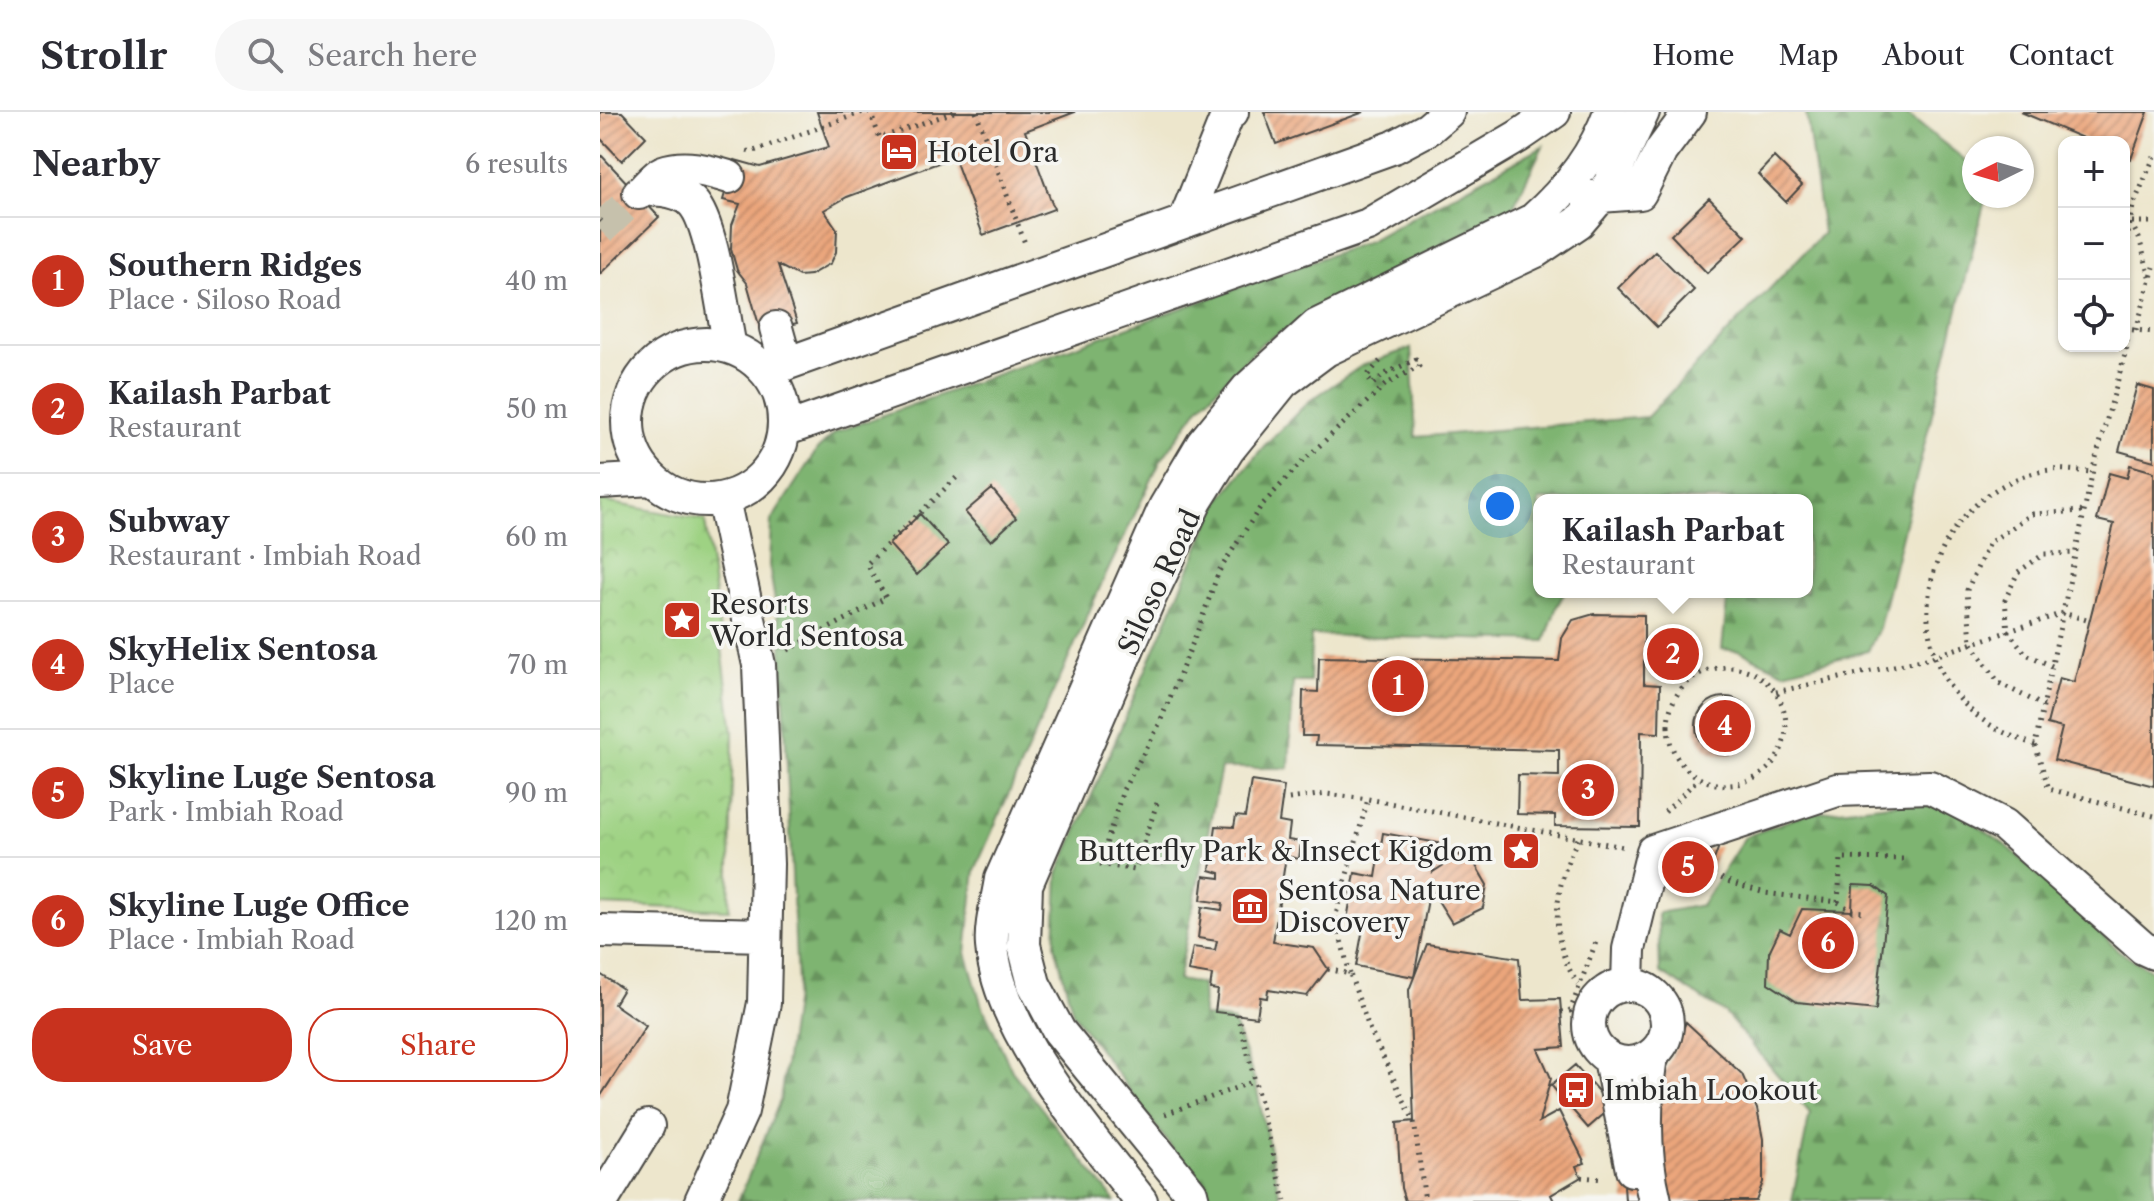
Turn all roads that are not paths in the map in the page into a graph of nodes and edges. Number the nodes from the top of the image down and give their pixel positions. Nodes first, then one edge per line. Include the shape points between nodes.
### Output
1 (1232, 112) edge
2 (1448, 112) edge
3 (1554, 112) edge
4 (1610, 112) edge
5 (1643, 112) edge
6 (1690, 112) edge
7 (729, 177) dead end
8 (1599, 197) junction
9 (1558, 198) junction
10 (1185, 220) junction
11 (776, 328) dead end
12 (730, 347) junction
13 (776, 368) junction
14 (614, 421) edge
15 (784, 430) junction
16 (652, 479) junction
17 (600, 482) edge
18 (723, 499) junction
19 (600, 931) edge
20 (765, 935) junction
21 (2154, 953) edge
22 (1628, 985) junction
23 (1651, 1056) junction
24 (1610, 1059) junction
25 (648, 1126) dead end
26 (602, 1201) edge
27 (701, 1201) edge
28 (1141, 1201) edge
29 (1193, 1201) edge
30 (1639, 1201) edge
31 (1655, 1201) edge

1 - 10 street
2 - 10 street via 1394,147
3 - 15 street via 1368,225
4 - 9 street, Siloso Road via 1601,136
5 - 8 street, Siloso Road
6 - 8 street via 1661,151 1640,193
7 - 12 street via 683,169 662,173 641,191 679,194 692,202 705,222
8 - 9 street
8 - 29 street, Siloso Road via 1579,222 1536,251 1326,350 1283,382 1228,450 1196,501 1026,885 1024,945 1034,984 1059,1031
9 - 28 street, Siloso Road via 1533,220 1316,326 1247,389 1203,443 1165,507 1001,879 992,945 1004,997 1029,1050
10 - 13 street
11 - 13 street
12 - 13 street
12 - 14 street via 706,343 661,358
13 - 15 street
14 - 16 street
15 - 18 street via 766,472 747,489
16 - 17 street
16 - 18 street via 685,498
18 - 20 street via 759,665
19 - 20 street
20 - 27 street via 764,1003 742,1111
21 - 22 street via 2004,825 1930,787 1837,790 1653,851 1629,949
22 - 23 street via 1642,987 1663,1005 1666,1033
22 - 24 street via 1605,992 1591,1012 1591,1036
23 - 24 street via 1630,1063
23 - 31 street via 1645,1099
24 - 30 street
25 - 26 street

